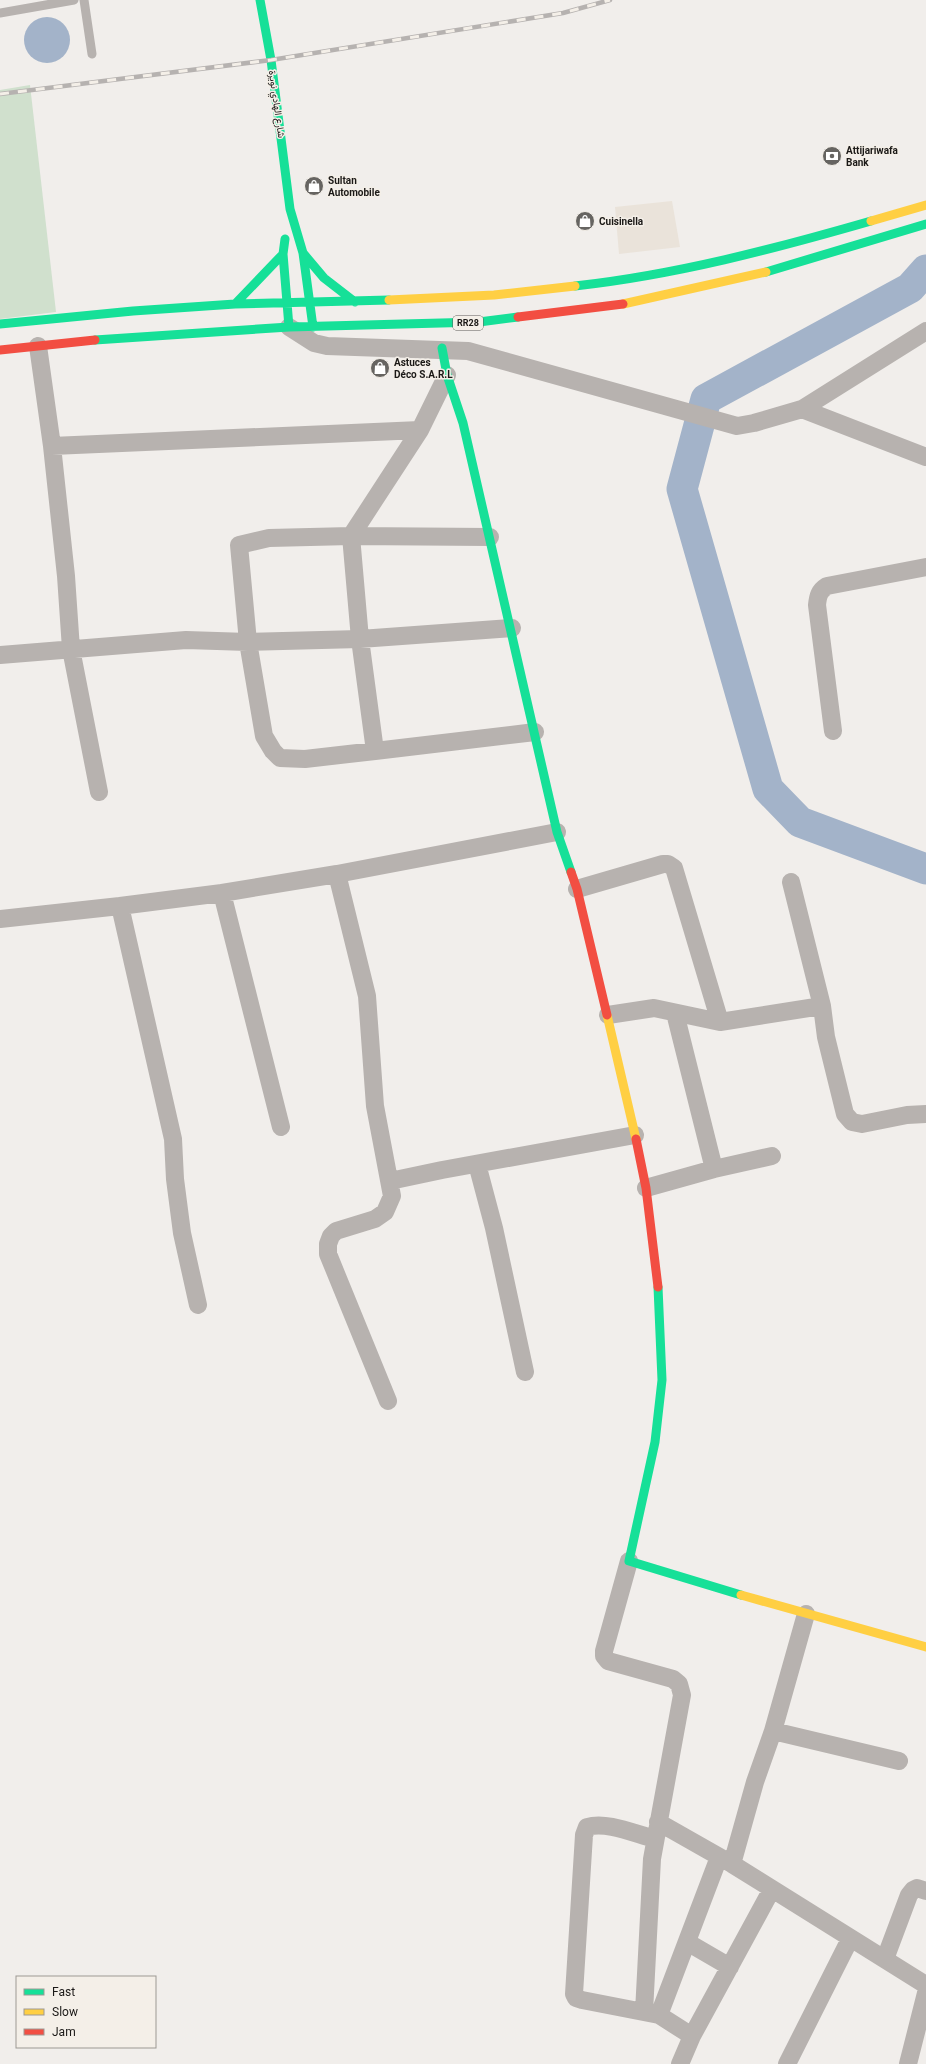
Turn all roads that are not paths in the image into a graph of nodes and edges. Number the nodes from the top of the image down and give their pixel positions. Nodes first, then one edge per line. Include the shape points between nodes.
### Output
1 (74, 0) edge
2 (84, 0) edge
3 (260, 0) edge
4 (0, 14) edge
5 (92, 54) dead end
6 (926, 205) edge
7 (290, 209) junction
8 (926, 224) edge
9 (303, 253) junction
10 (283, 254) junction
11 (309, 301) junction
12 (356, 302) junction
13 (286, 303) junction
14 (235, 304) junction
15 (0, 324) edge
16 (289, 326) junction
17 (926, 331) edge
18 (311, 333) junction
19 (38, 346) junction
20 (442, 348) junction
21 (0, 350) edge
22 (447, 375) junction
23 (802, 409) junction
24 (420, 430) junction
25 (52, 446) junction
26 (926, 457) edge
27 (351, 536) junction
28 (490, 537) junction
29 (926, 567) edge
30 (512, 628) junction
31 (360, 639) junction
32 (248, 642) junction
33 (71, 648) junction
34 (0, 655) edge
35 (833, 731) dead end
36 (535, 732) junction
37 (375, 751) junction
38 (99, 792) dead end
39 (557, 832) junction
40 (338, 874) junction
41 (792, 882) dead end
42 (577, 888) junction
43 (222, 893) junction
44 (120, 906) junction
45 (0, 919) edge
46 (822, 1006) junction
47 (675, 1012) junction
48 (608, 1015) junction
49 (720, 1022) junction
50 (926, 1114) edge
51 (281, 1127) dead end
52 (635, 1135) junction
53 (772, 1156) dead end
54 (477, 1164) junction
55 (714, 1169) junction
56 (390, 1181) junction
57 (646, 1188) junction
58 (198, 1305) dead end
59 (525, 1372) dead end
60 (388, 1401) dead end
61 (629, 1561) junction
62 (806, 1614) junction
63 (926, 1647) edge
64 (773, 1731) junction
65 (899, 1761) dead end
66 (656, 1831) junction
67 (726, 1860) junction
68 (772, 1889) junction
69 (926, 1891) edge
70 (850, 1939) junction
71 (687, 1942) junction
72 (885, 1959) junction
73 (730, 1966) junction
74 (926, 1985) edge
75 (926, 1993) edge
76 (651, 2014) junction
77 (692, 2036) junction
78 (680, 2064) edge
79 (787, 2064) edge
80 (908, 2064) edge

1 - 4 lane
2 - 5 lane
3 - 7 main road, شارع الهادي نويرة via 271,60
6 - 12 main road via 771,250 620,281 494,295
7 - 9 main road, شارع الهادي نويرة
7 - 10 main road, شارع الهادي نويرة
8 - 18 main road, RR28 via 776,270 622,304 479,322
9 - 11 main road, شارع الهادي نويرة
9 - 12 main road via 324,278
10 - 13 main road, شارع الهادي نويرة
10 - 14 main road
11 - 12 main road
11 - 13 main road
11 - 18 main road, شارع الهادي نويرة
13 - 14 main road
13 - 16 main road, شارع الهادي نويرة
14 - 15 main road
16 - 18 street
16 - 19 main road via 135,336
17 - 23 street
18 - 20 street via 327,346
19 - 21 main road
19 - 25 street
20 - 22 main road
20 - 23 street via 468,351 737,426
22 - 24 street
22 - 28 main road via 463,422
23 - 26 street
24 - 25 street
24 - 27 street
25 - 33 street
27 - 28 street
27 - 31 street
27 - 32 street via 269,538 239,545
28 - 30 main road
29 - 35 street via 828,586 821,590 817,605
30 - 31 street
30 - 36 main road
31 - 32 street
31 - 37 street
32 - 33 street via 186,640
32 - 37 street via 264,736 280,758 305,759
33 - 34 street
33 - 38 street
36 - 37 street
36 - 39 main road
39 - 40 street
39 - 42 main road
40 - 43 street
40 - 56 street via 367,996 375,1106
41 - 46 street
42 - 48 main road
42 - 49 street via 663,864 674,868
43 - 44 street
43 - 51 street
44 - 45 street
44 - 58 street via 173,1139 182,1233
46 - 49 street
46 - 50 street via 826,1037 848,1119 862,1124
47 - 48 street via 654,1008
47 - 49 street
47 - 55 street
48 - 52 main road
52 - 54 street
52 - 57 main road
53 - 55 street
54 - 56 street
54 - 59 street via 494,1228
55 - 57 street
56 - 60 street via 392,1196 385,1212 374,1219 336,1231 330,1236 328,1244 328,1254
57 - 61 main road via 658,1280 662,1380 655,1442
61 - 62 main road
61 - 66 street via 604,1656 608,1661 673,1679 679,1684 682,1694
62 - 63 main road
62 - 64 street
64 - 65 street
64 - 67 street
66 - 67 street
66 - 76 street via 652,1859
66 - 76 street via 594,1825 587,1827 584,1835 574,1982 576,1998
67 - 68 street
67 - 71 street
68 - 70 street
68 - 73 street
69 - 72 street via 917,1888 909,1895
70 - 72 street
70 - 79 street
71 - 73 street
71 - 76 street
72 - 74 street
73 - 77 street
75 - 80 street
76 - 77 street
77 - 78 street

